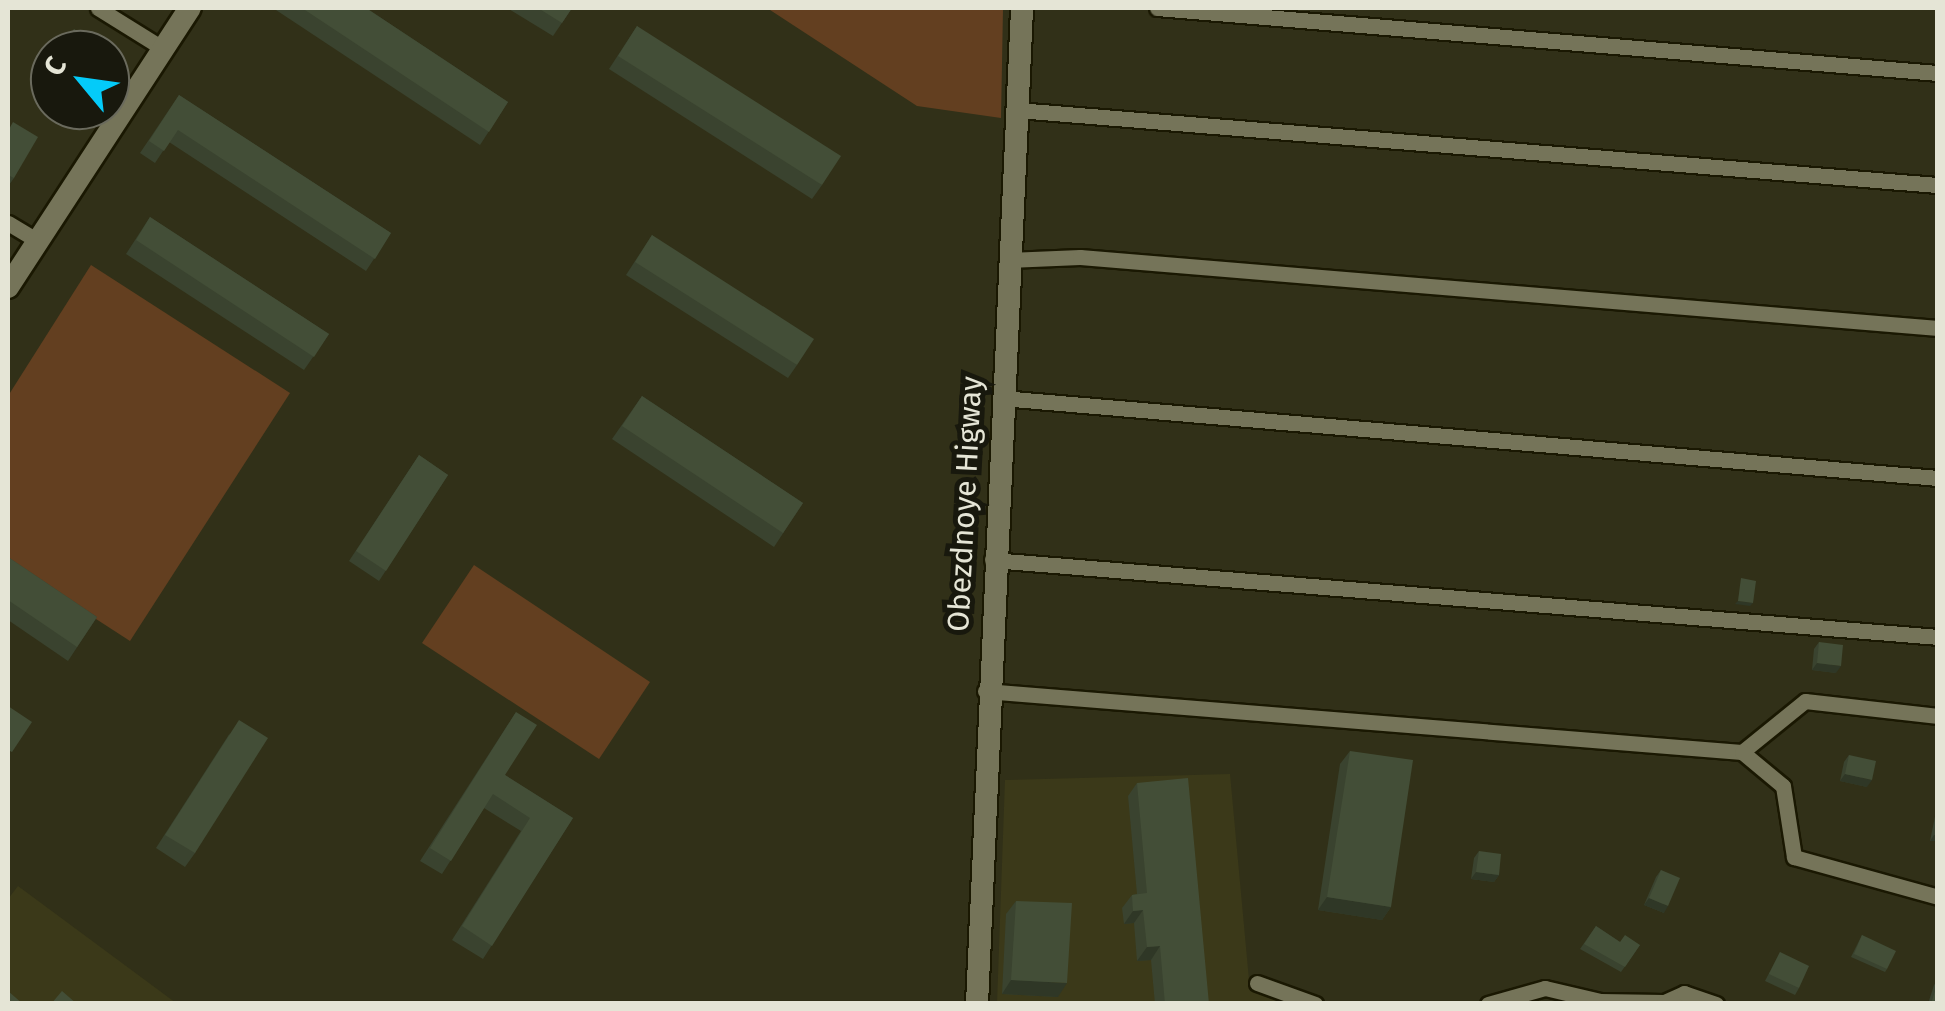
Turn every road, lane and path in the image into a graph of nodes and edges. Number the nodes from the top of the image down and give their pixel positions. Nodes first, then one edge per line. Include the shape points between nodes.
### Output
1 (98, 8) edge
2 (190, 8) edge
3 (1022, 8) edge
4 (1157, 8) edge
5 (162, 48) junction
6 (1938, 74) edge
7 (1016, 110) junction
8 (1938, 185) edge
9 (8, 223) edge
10 (38, 241) junction
11 (1008, 260) junction
12 (8, 287) edge
13 (1938, 328) edge
14 (1000, 398) junction
15 (1938, 478) edge
16 (992, 560) junction
17 (1938, 637) edge
18 (985, 691) junction
19 (1938, 716) edge
20 (1742, 752) junction
21 (1938, 898) edge
22 (1256, 983) dead end
23 (1664, 1003) edge
24 (977, 1004) edge
25 (1315, 1004) edge
26 (1488, 1004) edge
27 (1716, 1004) edge

1 - 5 street
2 - 5 main road
3 - 7 main road, Obezdnoye Higway
4 - 6 street
5 - 10 main road
7 - 8 street
7 - 11 main road, Obezdnoye Higway
9 - 10 street
10 - 12 main road
11 - 13 street via 1080,258
11 - 14 main road, Obezdnoye Higway
14 - 15 street
14 - 16 main road, Obezdnoye Higway
16 - 17 street
16 - 18 main road, Obezdnoye Higway
18 - 20 street
18 - 24 main road, Obezdnoye Higway
19 - 20 street via 1805,701
20 - 21 street via 1783,786 1794,857
22 - 25 street
23 - 26 street via 1545,988
23 - 27 street via 1684,993

